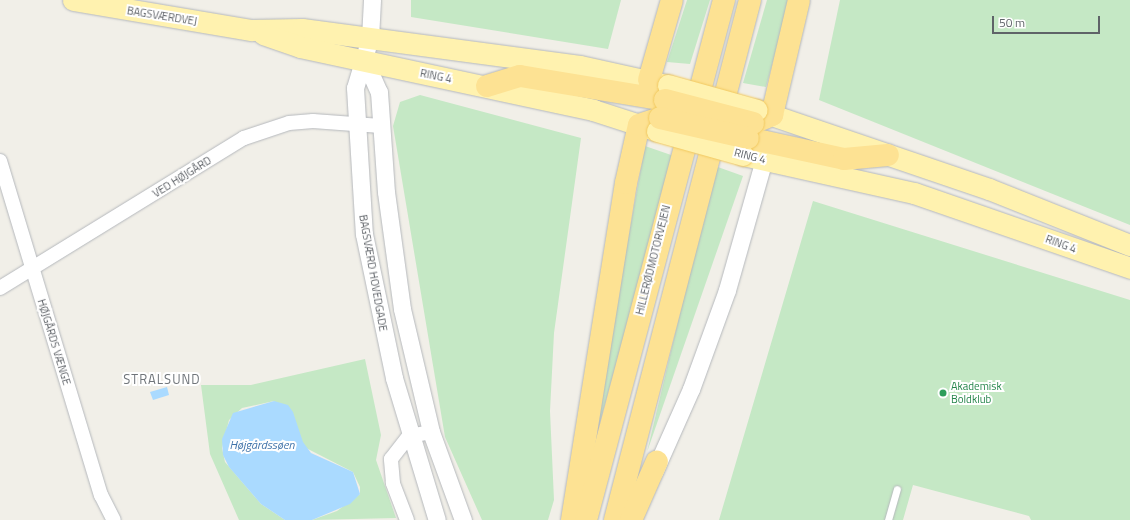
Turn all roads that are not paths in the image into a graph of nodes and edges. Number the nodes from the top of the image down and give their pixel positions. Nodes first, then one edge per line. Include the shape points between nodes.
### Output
1 (73, 0) edge
2 (372, 0) edge
3 (672, 0) edge
4 (724, 0) edge
5 (750, 0) edge
6 (799, 0) edge
7 (251, 30) junction
8 (370, 38) junction
9 (365, 61) junction
10 (487, 86) junction
11 (655, 105) junction
12 (354, 123) junction
13 (381, 126) junction
14 (758, 134) junction
15 (888, 155) joint
16 (0, 161) edge
17 (1130, 245) edge
18 (1130, 268) edge
19 (32, 269) junction
20 (0, 288) edge
21 (431, 432) junction
22 (409, 436) junction
23 (657, 461) junction
24 (898, 489) dead end
25 (114, 520) edge
26 (407, 520) edge
27 (437, 520) edge
28 (463, 520) edge
29 (572, 520) edge
30 (586, 520) edge
31 (615, 520) edge
32 (631, 520) edge
33 (639, 520) edge
34 (888, 520) edge

1 - 7 main road, BAGSVÆRDVEJ
2 - 8 street, BAGSVÆRD HOVEDGADE
3 - 11 highway
4 - 30 highway, HILLERØDMOTORVEJEN
5 - 31 highway
6 - 14 highway
7 - 8 main road, BAGSVÆRDVEJ via 302,29
7 - 9 main road, BAGSVÆRDVEJ via 300,47
8 - 9 street, BAGSVÆRD HOVEDGADE
8 - 11 main road, RING 4 via 585,67
9 - 10 main road, RING 4
9 - 12 street, BAGSVÆRD HOVEDGADE via 354,88
9 - 13 street, BAGSVÆRD HOVEDGADE via 379,92
10 - 11 main road, RING 4 via 593,110
10 - 11 highway via 520,76
11 - 14 highway, bridge
11 - 14 main road, RING 4, bridge
11 - 29 highway via 612,256
12 - 13 street, VED HØJGÅRD
12 - 19 street, VED HØJGÅRD via 289,123 244,138
12 - 22 street, BAGSVÆRD HOVEDGADE via 364,234
13 - 21 street, BAGSVÆRD HOVEDGADE via 402,309
14 - 15 highway via 844,159
14 - 18 main road, RING 4 via 914,193
14 - 23 street via 727,290 691,389
15 - 17 main road
16 - 19 street, HØJGÅRDS VÆNGE
19 - 20 street, VED HØJGÅRD
19 - 25 street, HØJGÅRDS VÆNGE via 101,495
21 - 22 street
21 - 28 street, BAGSVÆRD HOVEDGADE
22 - 26 street via 394,452 389,470
22 - 27 street, BAGSVÆRD HOVEDGADE
23 - 32 highway
23 - 33 street
24 - 34 lane

